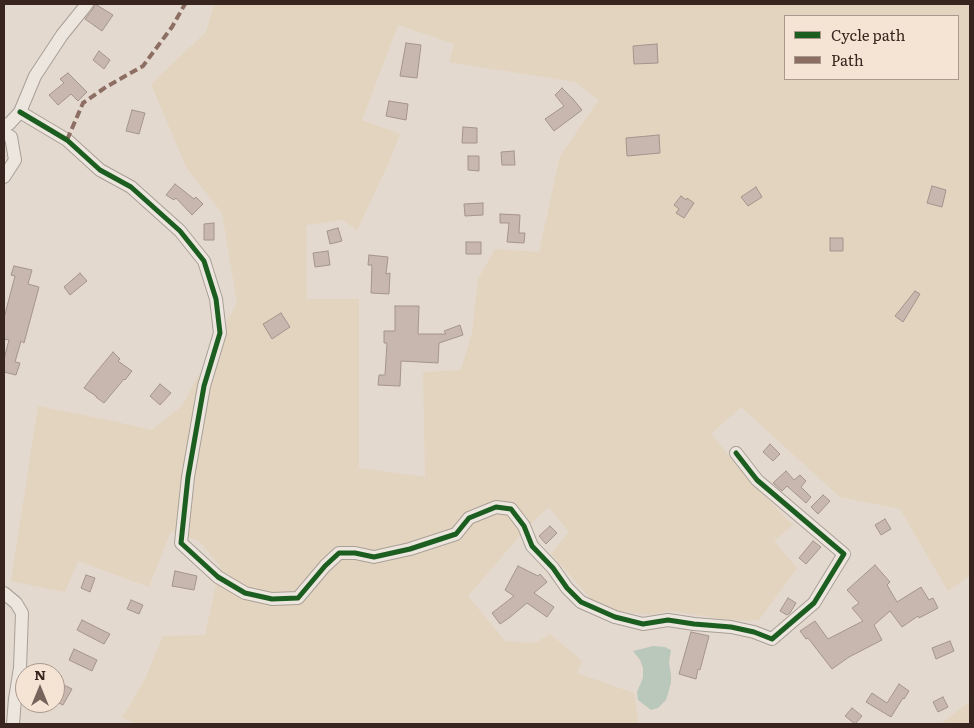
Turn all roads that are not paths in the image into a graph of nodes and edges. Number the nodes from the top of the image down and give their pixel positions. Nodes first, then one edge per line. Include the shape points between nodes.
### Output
1 (87, 4) edge
2 (20, 112) junction
3 (4, 125) edge
4 (4, 133) edge
5 (4, 177) edge
6 (736, 453) dead end
7 (4, 594) edge
8 (14, 724) edge

1 - 2 street via 62,34 35,76
2 - 3 street
2 - 6 street via 68,140 100,170 131,187 180,231 204,261 216,299 220,333 204,386 188,477 181,543 218,577 245,592 272,599 298,598 339,553 374,558 410,549 456,534 469,518 496,507 511,509 524,526 532,546 581,602 615,617 643,624 668,620 731,627 772,639 814,603 844,554 757,480
4 - 5 street via 11,137 15,160
7 - 8 street via 16,603 22,613

